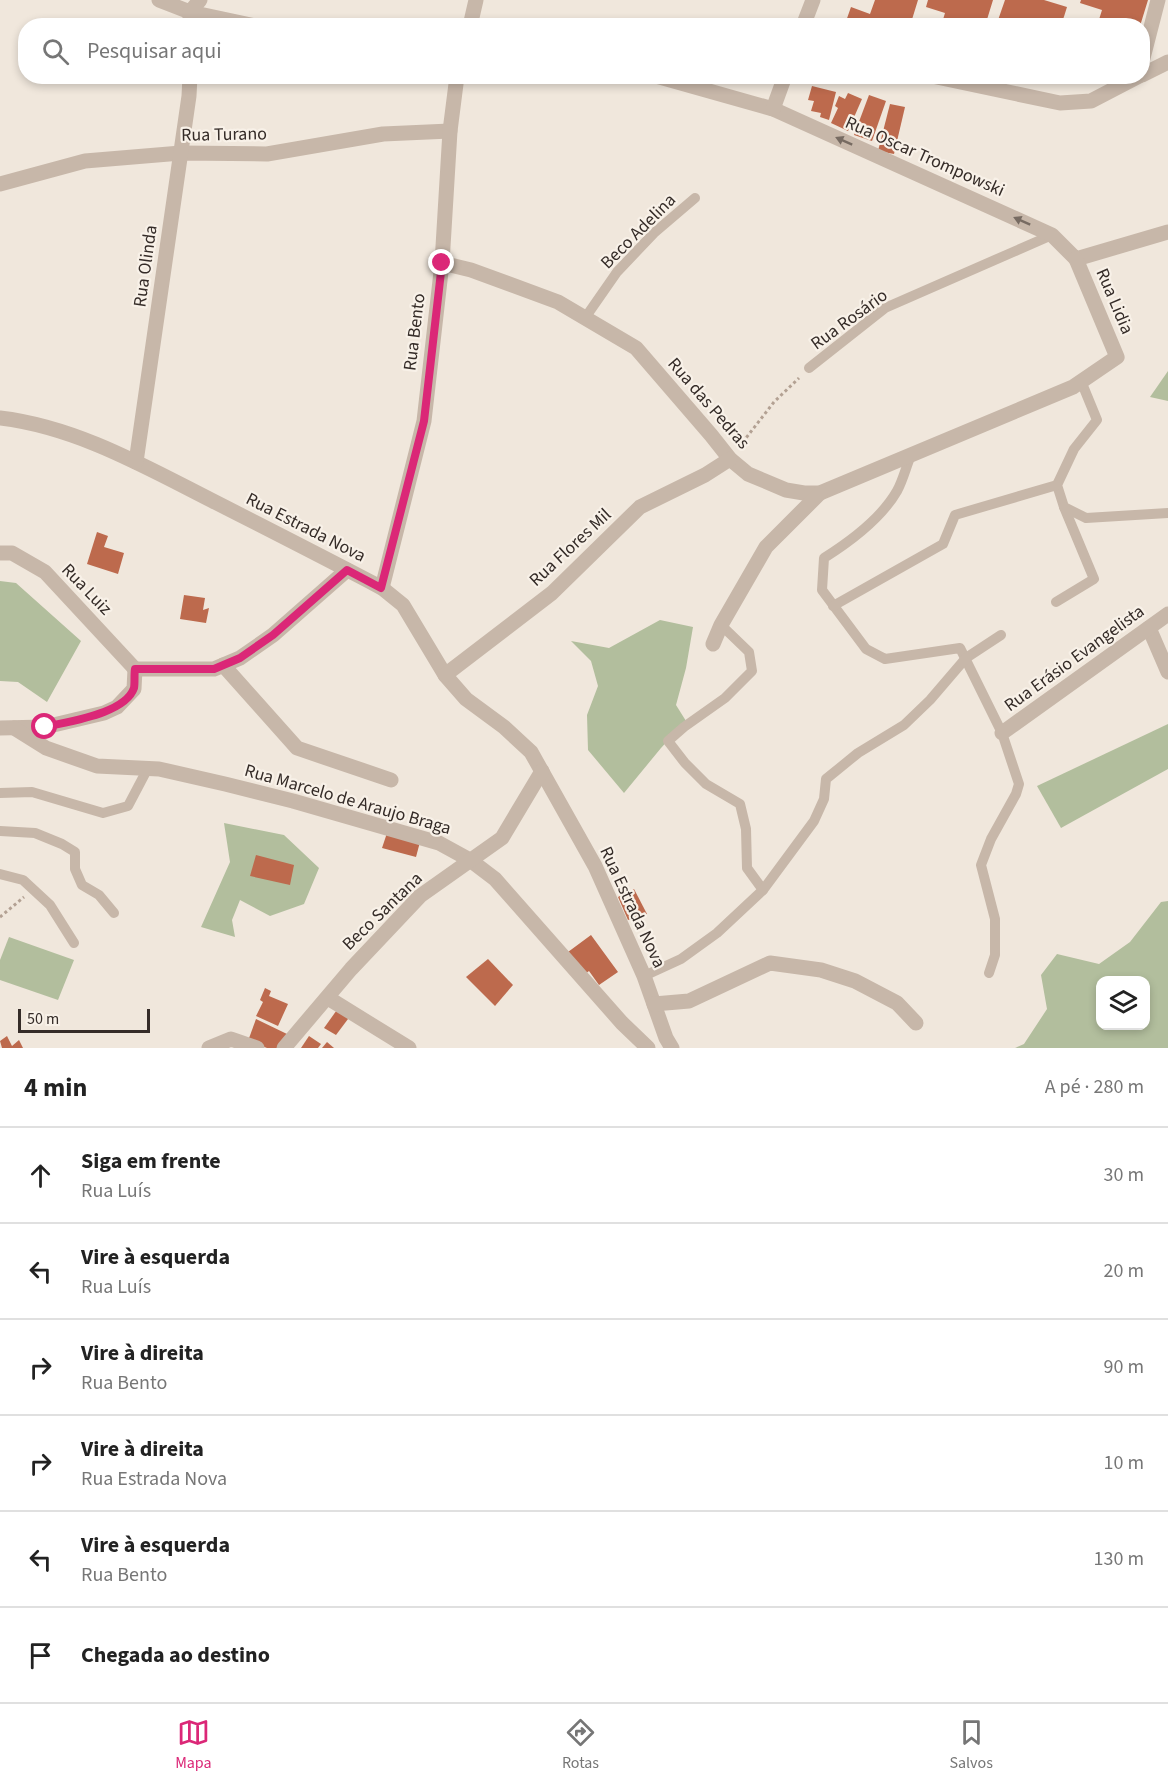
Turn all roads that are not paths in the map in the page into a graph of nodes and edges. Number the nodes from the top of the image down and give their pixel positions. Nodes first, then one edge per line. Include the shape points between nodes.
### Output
1 (159, 0) edge
2 (200, 0) edge
3 (476, 0) edge
4 (813, 0) edge
5 (1158, 0) edge
6 (188, 18) edge
7 (191, 18) edge
8 (472, 18) edge
9 (806, 18) edge
10 (1150, 33) edge
11 (1168, 62) edge
12 (1150, 71) edge
13 (190, 84) edge
14 (456, 84) edge
15 (684, 84) edge
16 (782, 84) edge
17 (970, 84) edge
18 (1124, 84) edge
19 (773, 109) junction
20 (450, 131) junction
21 (181, 153) junction
22 (0, 184) edge
23 (695, 198) dead end
24 (1168, 232) edge
25 (1053, 235) junction
26 (1076, 259) junction
27 (442, 263) junction
28 (585, 318) junction
29 (1117, 357) joint
30 (809, 368) road end
31 (1081, 381) junction
32 (0, 418) edge
33 (911, 455) junction
34 (730, 459) junction
35 (136, 462) junction
36 (1057, 485) junction
37 (820, 493) junction
38 (1064, 507) junction
39 (1168, 513) edge
40 (0, 554) edge
41 (347, 570) junction
42 (381, 588) junction
43 (1056, 602) dead end
44 (833, 606) junction
45 (1168, 614) edge
46 (721, 625) junction
47 (1149, 628) junction
48 (1001, 634) dead end
49 (712, 644) dead end
50 (966, 658) junction
51 (223, 665) junction
52 (135, 669) junction
53 (1168, 672) edge
54 (445, 675) junction
55 (7, 728) edge
56 (1002, 734) junction
57 (148, 768) junction
58 (542, 771) junction
59 (391, 780) dead end
60 (0, 793) edge
61 (0, 831) edge
62 (470, 860) junction
63 (0, 874) edge
64 (763, 890) junction
65 (114, 913) dead end
66 (74, 943) dead end
67 (989, 973) dead end
68 (644, 976) junction
69 (328, 998) junction
70 (654, 1004) junction
71 (916, 1023) dead end
72 (209, 1048) edge
73 (257, 1048) edge
74 (284, 1048) edge
75 (409, 1048) edge
76 (648, 1048) edge
77 (672, 1048) edge

1 - 6 street
2 - 7 street
3 - 8 street
4 - 9 street
5 - 10 street
11 - 12 street
13 - 21 street, Rua Olinda
14 - 20 street, Rua Bento
15 - 19 street, Rua Oscar Trompowski
16 - 19 street
17 - 18 street via 1060,103 1091,101
25 -> 19 street, Rua Oscar Trompowski
20 - 21 street, Rua Turano via 383,134 267,154
20 - 27 street, Rua Bento
21 - 22 street, Rua Turano via 85,161
21 - 35 street, Rua Olinda
23 - 28 lane, Beco Adelina via 617,272
24 - 26 street
25 - 26 street, Rua Oscar Trompowski
25 - 30 lane, Rua Rosário via 885,308
26 - 29 street, Rua Lidia
27 - 28 street, Rua das Pedras via 558,302
27 - 42 street, Rua Bento via 424,421
28 - 34 street, Rua das Pedras via 636,348
29 - 31 street, Rua das Pedras
31 - 33 street, Rua das Pedras
31 - 36 lane via 1097,420 1074,449
32 - 35 street, Rua Estrada Nova via 76,435
33 - 37 street, Rua das Pedras
33 - 44 lane via 897,491 880,514 824,558 822,590
34 - 37 street, Rua das Pedras via 748,474 786,490
34 - 54 street, Rua Flores Mil via 640,507 552,593
35 - 41 street, Rua Estrada Nova
36 - 38 lane
36 - 44 lane via 955,515 943,544
37 - 46 street via 766,547
38 - 39 lane via 1086,518
38 - 43 lane via 1094,579
40 - 52 street, Rua Luiz via 12,553 45,572
41 - 42 street, Rua Estrada Nova
41 - 51 street via 273,635
42 - 54 street, Rua Estrada Nova via 403,605
44 - 50 lane via 866,649 885,659 960,648
45 - 47 street, Rua Erásio Evangelista
46 - 49 street
46 - 64 lane via 749,652 752,671 725,698 668,741 706,784 740,804 746,829 747,868
47 - 53 street
47 - 56 street, Rua Erásio Evangelista
48 - 50 lane
50 - 56 lane
50 - 64 lane via 904,725 858,753 826,779 824,799 813,821
51 - 52 street via 214,669
51 - 59 street via 297,748
52 - 55 street via 134,689 117,708 45,727
54 - 58 street, Rua Estrada Nova via 466,699 531,752
55 - 57 street, Rua Marcelo de Araujo Braga via 46,748 97,766
56 - 67 lane via 1019,784 981,865 995,919 995,955
57 - 60 lane via 128,806 103,813 32,792
57 - 62 street, Rua Marcelo de Araujo Braga via 293,801 440,843
58 - 62 street, Beco Santana via 502,838
58 - 68 street, Rua Estrada Nova via 595,866
61 - 65 lane via 35,833 75,852 75,869 82,885
62 - 69 street, Beco Santana via 420,896
62 - 76 street, Rua Marcelo de Araujo Braga via 495,879
63 - 66 lane via 23,880 50,905
64 - 68 lane via 717,933 681,959
68 - 70 street, Rua Estrada Nova
69 - 74 street, Beco Santana
69 - 75 street
70 - 71 street via 689,1001 770,963 821,970 855,981 897,1003
70 - 77 street, Rua Estrada Nova
72 - 73 street via 231,1039

